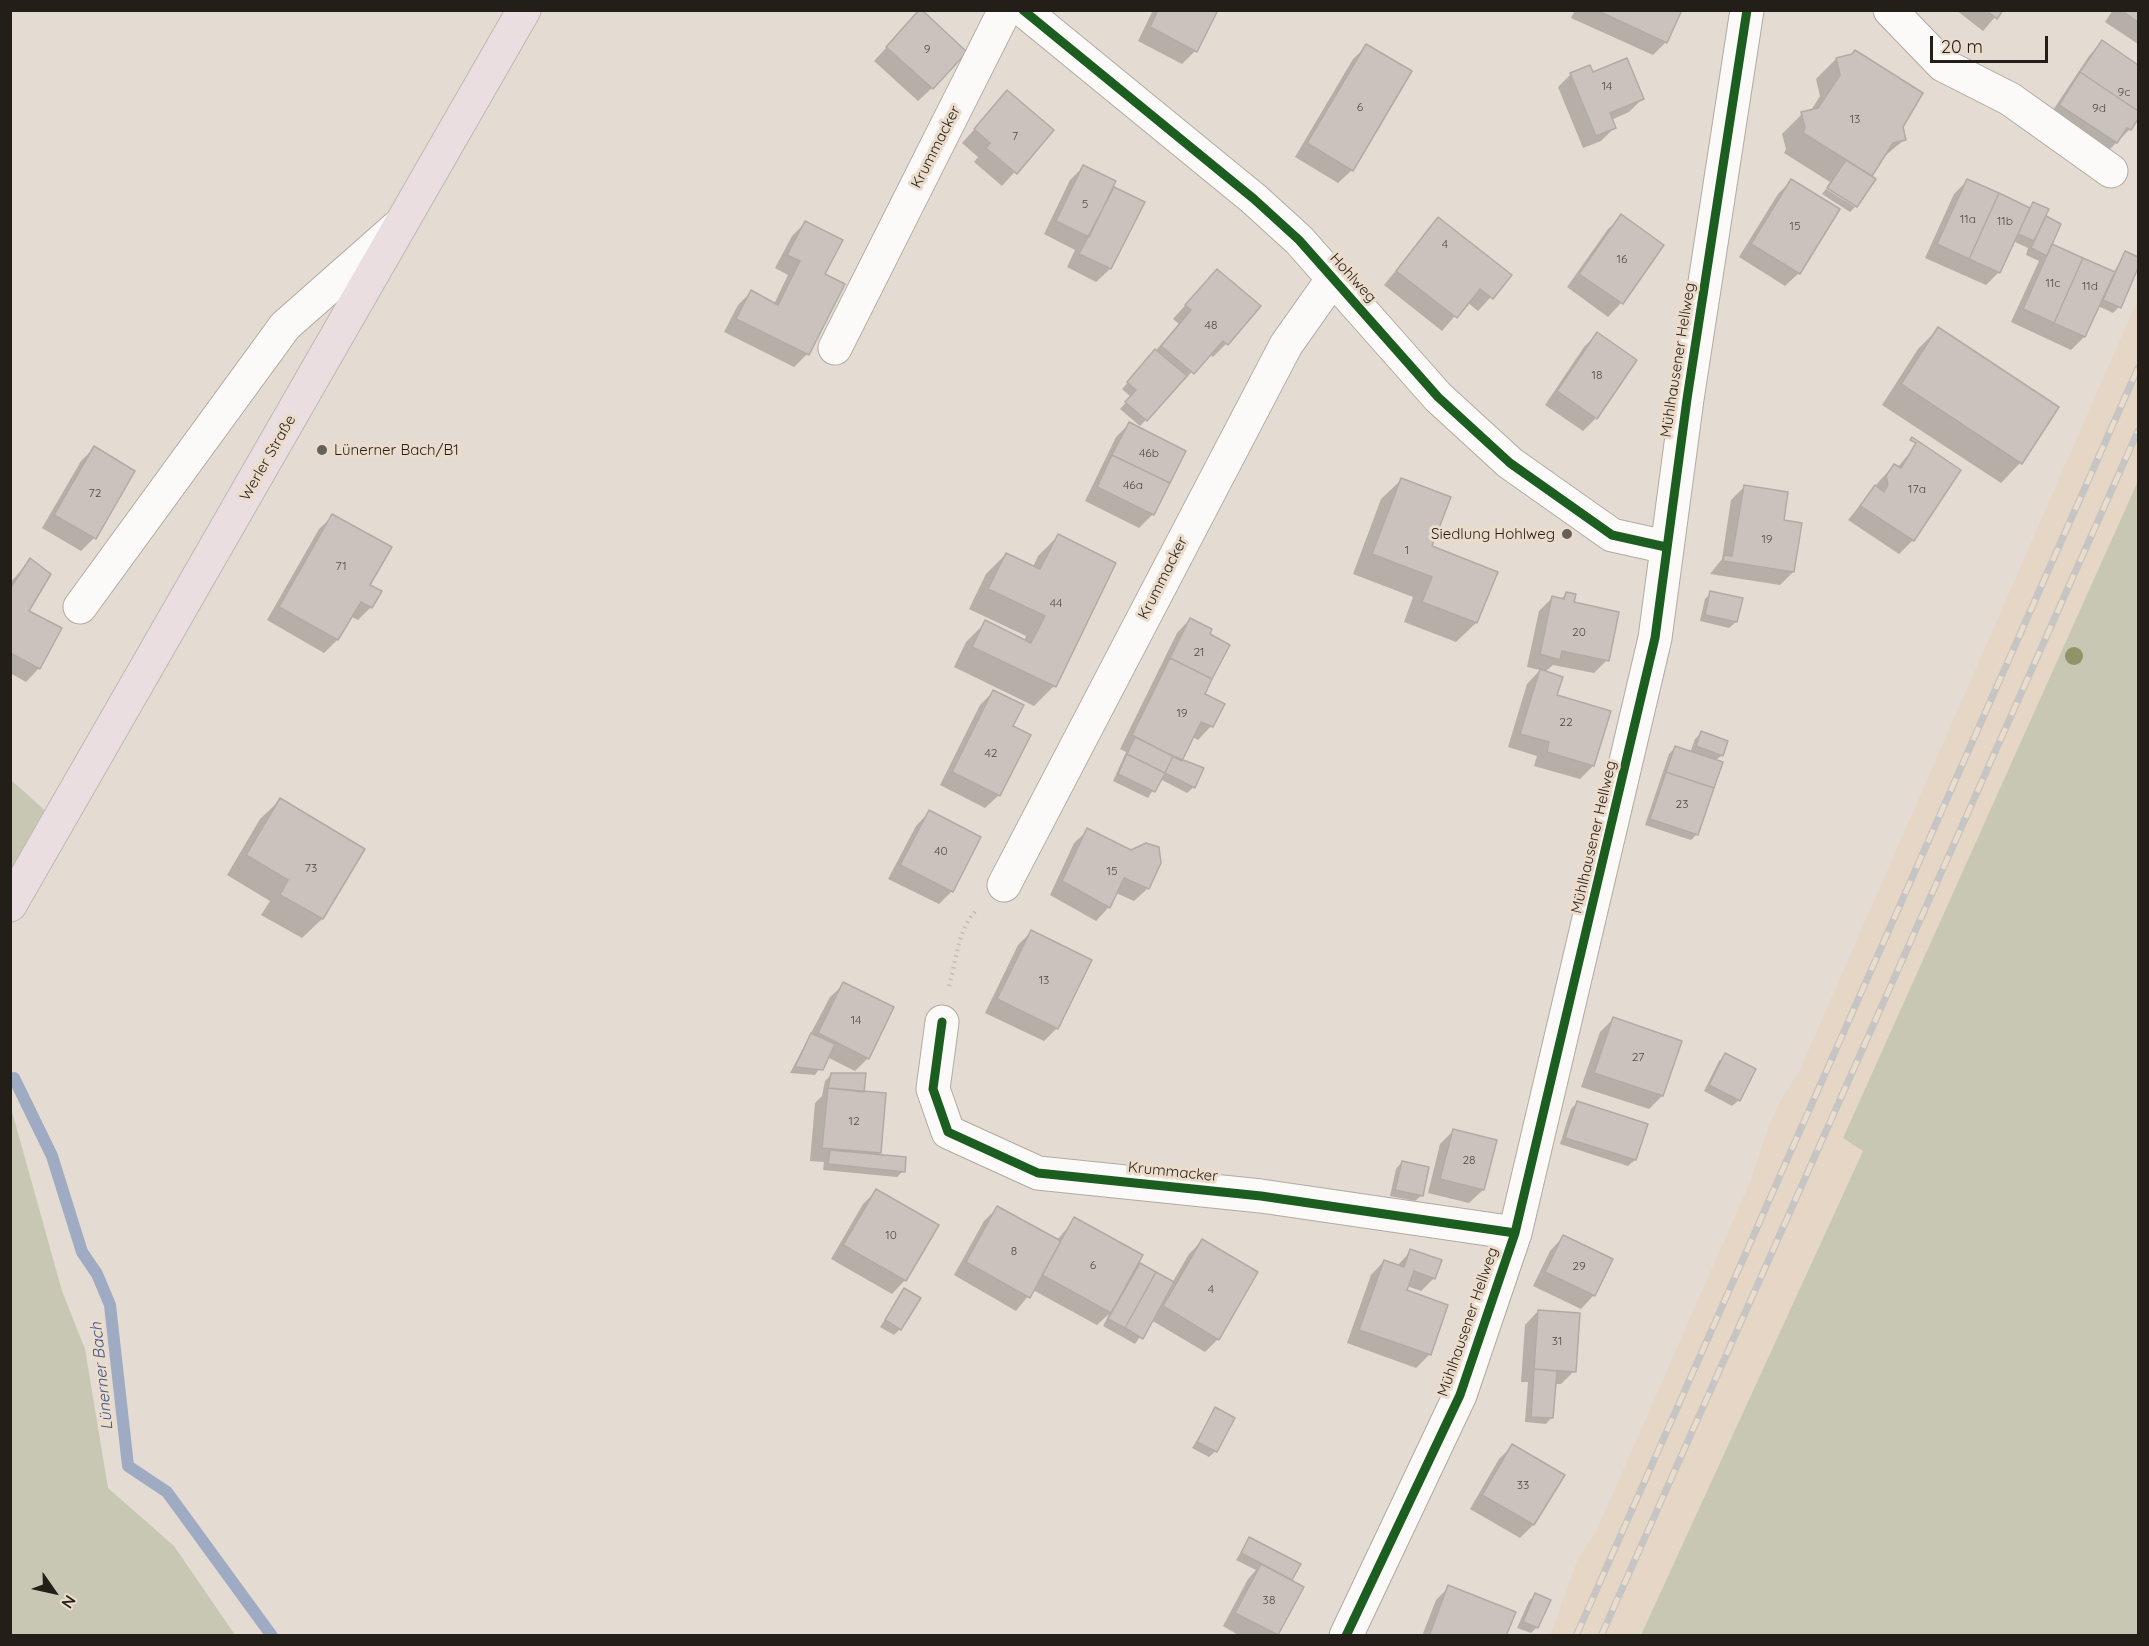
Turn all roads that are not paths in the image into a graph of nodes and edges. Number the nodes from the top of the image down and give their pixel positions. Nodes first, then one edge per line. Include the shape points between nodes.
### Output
1 (524, 10) edge
2 (1005, 10) edge
3 (1023, 10) edge
4 (1747, 10) edge
5 (1890, 10) edge
6 (2111, 171) dead end
7 (404, 221) junction
8 (1334, 277) junction
9 (835, 348) dead end
10 (1666, 547) junction
11 (80, 607) dead end
12 (1004, 885) road end
13 (10, 905) edge
14 (942, 1022) road end
15 (1515, 1233) junction
16 (1346, 1635) edge

1 - 7 main road, Werler Straße
2 - 9 street, Krummacker
3 - 8 street, Hohlweg via 1254,199
4 - 10 street, Mühlhausener Hellweg
5 - 6 street via 1943,65 2010,99
7 - 11 street via 285,326
7 - 13 main road, Werler Straße
8 - 10 street, Hohlweg via 1438,397 1510,463 1612,535
8 - 12 street, Krummacker via 1286,345
10 - 15 street, Mühlhausener Hellweg via 1656,638
14 - 15 street, Krummacker via 933,1089 948,1132 1038,1173 1261,1196
15 - 16 street, Mühlhausener Hellweg via 1460,1395

